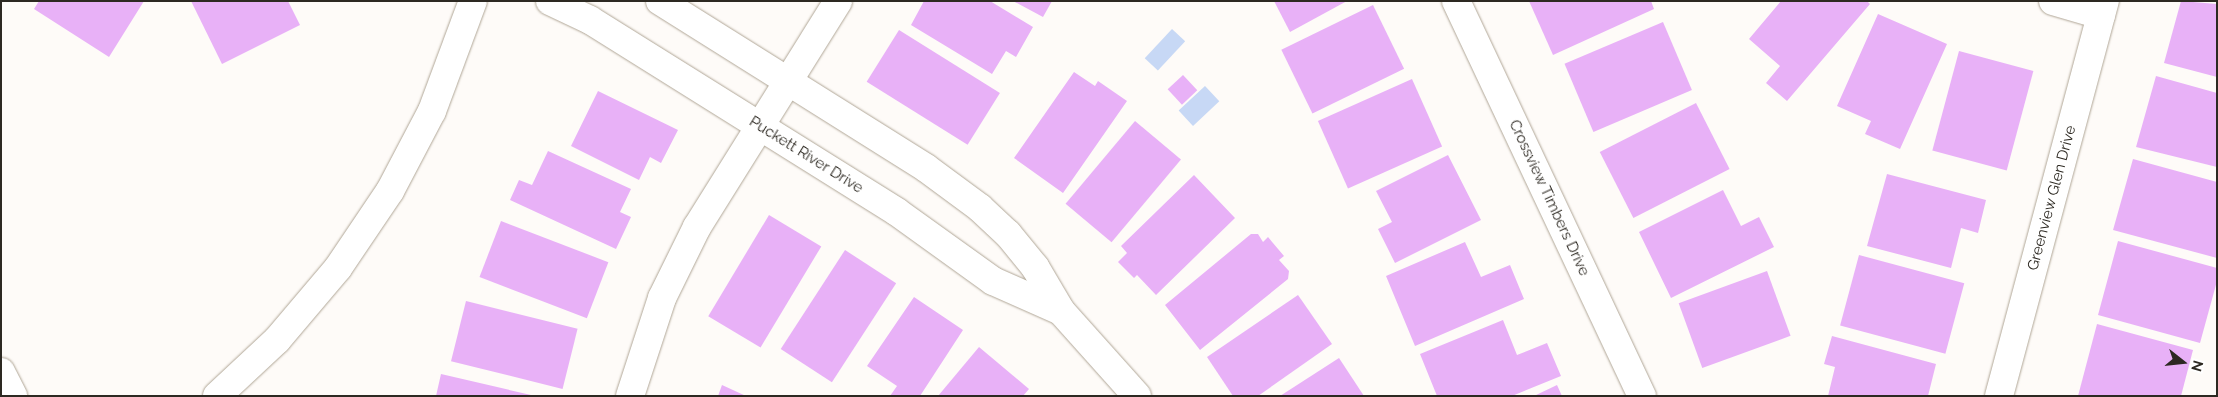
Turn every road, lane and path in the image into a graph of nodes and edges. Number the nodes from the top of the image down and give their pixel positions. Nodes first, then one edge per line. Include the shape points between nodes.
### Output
1 (473, 1) edge
2 (550, 1) edge
3 (660, 1) edge
4 (838, 1) edge
5 (1456, 1) edge
6 (2053, 1) edge
7 (2103, 8) edge
8 (773, 103) junction
9 (1061, 311) junction
10 (1, 372) edge
11 (13, 396) edge
12 (217, 396) edge
13 (630, 396) edge
14 (1136, 396) edge
15 (1642, 396) edge
16 (1999, 396) edge

1 - 12 street via 432,111 390,191 338,268 277,340
2 - 8 street, Puckett River Drive
3 - 8 street, Puckett River Drive
4 - 8 street
5 - 15 street, Crossview Timbers Drive
6 - 7 street
7 - 16 street, Greenview Glen Drive
8 - 9 street, Puckett River Drive via 897,212 993,281
8 - 9 street, Puckett River Drive via 926,168 980,208 1008,234 1035,267
8 - 13 street via 697,227 662,298
9 - 14 street, Puckett River Drive
10 - 11 street

